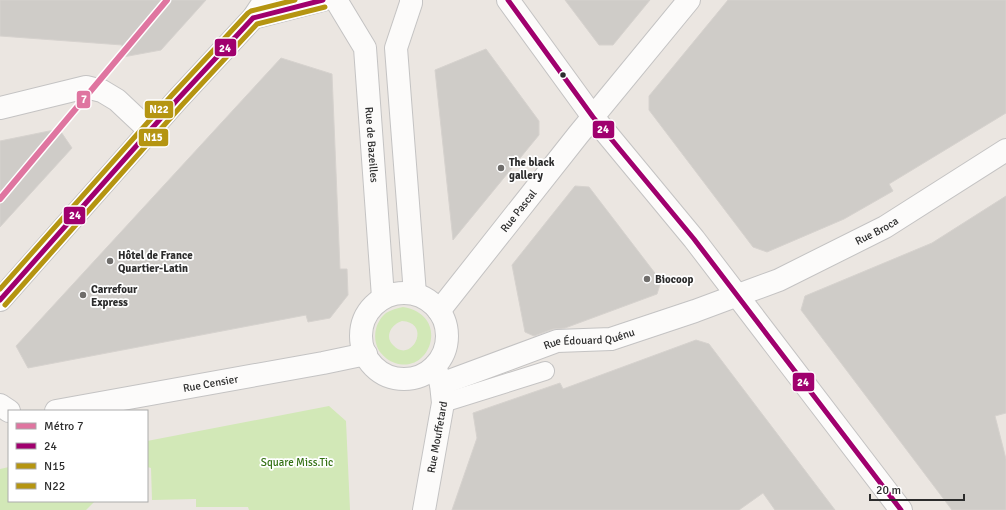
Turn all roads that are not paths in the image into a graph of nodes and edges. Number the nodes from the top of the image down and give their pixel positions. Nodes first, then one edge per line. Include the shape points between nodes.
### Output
1 (265, 0) edge
2 (322, 0) edge
3 (336, 0) edge
4 (411, 0) edge
5 (508, 0) edge
6 (689, 0) edge
7 (253, 18) junction
8 (0, 108) edge
9 (593, 117) junction
10 (150, 131) junction
11 (1006, 150) edge
12 (416, 294) junction
13 (738, 295) junction
14 (383, 298) junction
15 (0, 300) edge
16 (439, 311) junction
17 (366, 354) junction
18 (545, 371) dead end
19 (440, 384) junction
20 (0, 404) edge
21 (8, 410) edge
22 (62, 410) edge
23 (424, 510) edge
24 (901, 510) edge

1 - 7 street
2 - 7 street
3 - 14 street, Rue de Bazeilles via 365,48
4 - 12 street via 396,48
5 - 9 street
6 - 9 street, Rue Pascal
7 - 10 street
8 - 10 street via 86,87 102,91 112,97
9 - 13 street
9 - 16 street, Rue Pascal
10 - 15 street
11 - 13 street, Rue Broca via 884,227 779,280
12 - 14 street via 404,292
12 - 16 street via 433,303
13 - 19 street, Rue Édouard Quénu via 611,339 557,341
13 - 24 street
14 - 17 street via 365,317 361,329 361,342
16 - 19 street via 447,333
17 - 19 street via 376,368 392,377 403,379 426,373
17 - 22 street, Rue Censier
18 - 19 lane
19 - 23 street, Rue Mouffetard
20 - 21 street

